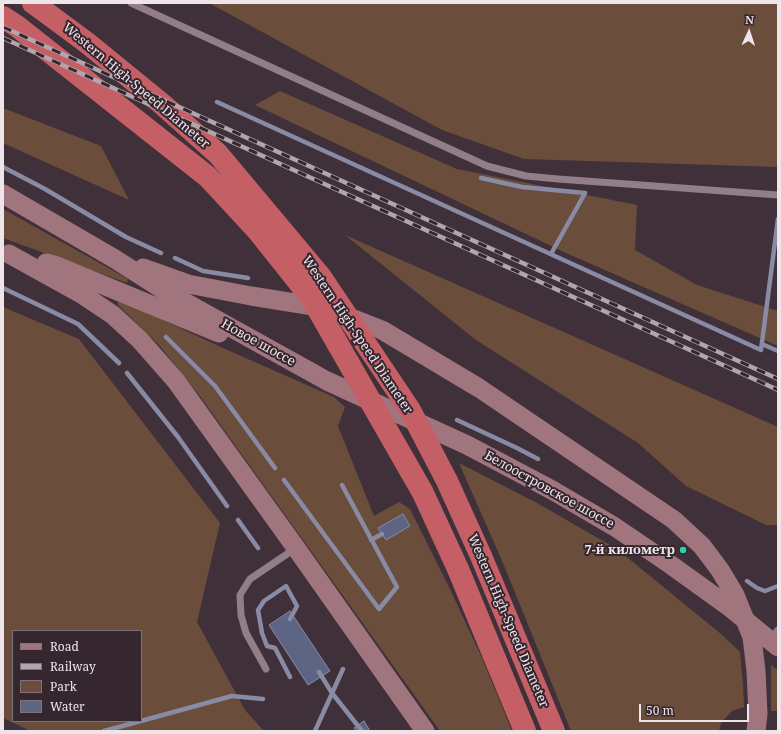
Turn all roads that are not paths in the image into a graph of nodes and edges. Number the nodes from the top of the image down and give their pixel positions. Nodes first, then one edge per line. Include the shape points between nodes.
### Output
1 (33, 3) edge
2 (131, 3) edge
3 (3, 17) edge
4 (3, 194) edge
5 (778, 195) edge
6 (6, 252) edge
7 (115, 259) junction
8 (300, 366) junction
9 (296, 548) junction
10 (775, 639) edge
11 (266, 669) dead end
12 (426, 731) edge
13 (525, 731) edge
14 (554, 731) edge
15 (756, 731) edge

1 - 14 highway, Western High-Speed Diameter via 162,104 218,154 321,277 410,410 447,481
2 - 5 lane via 487,166 526,176
3 - 13 highway, Western High-Speed Diameter via 208,177 257,230 312,299 423,493 458,569
4 - 7 main road, Новое шоссе
6 - 8 main road, Новое шоссе via 57,266
6 - 9 main road via 83,294 113,315 140,340 176,381
7 - 8 main road, Новое шоссе via 165,291
7 - 15 main road via 188,284 326,308 382,330 479,388 674,520 702,546 720,570 735,596 752,638 758,714
8 - 10 main road, Белоостровское шоссе via 467,445 552,490 615,527
9 - 11 lane via 250,579 240,595 241,615 246,633
9 - 12 main road

